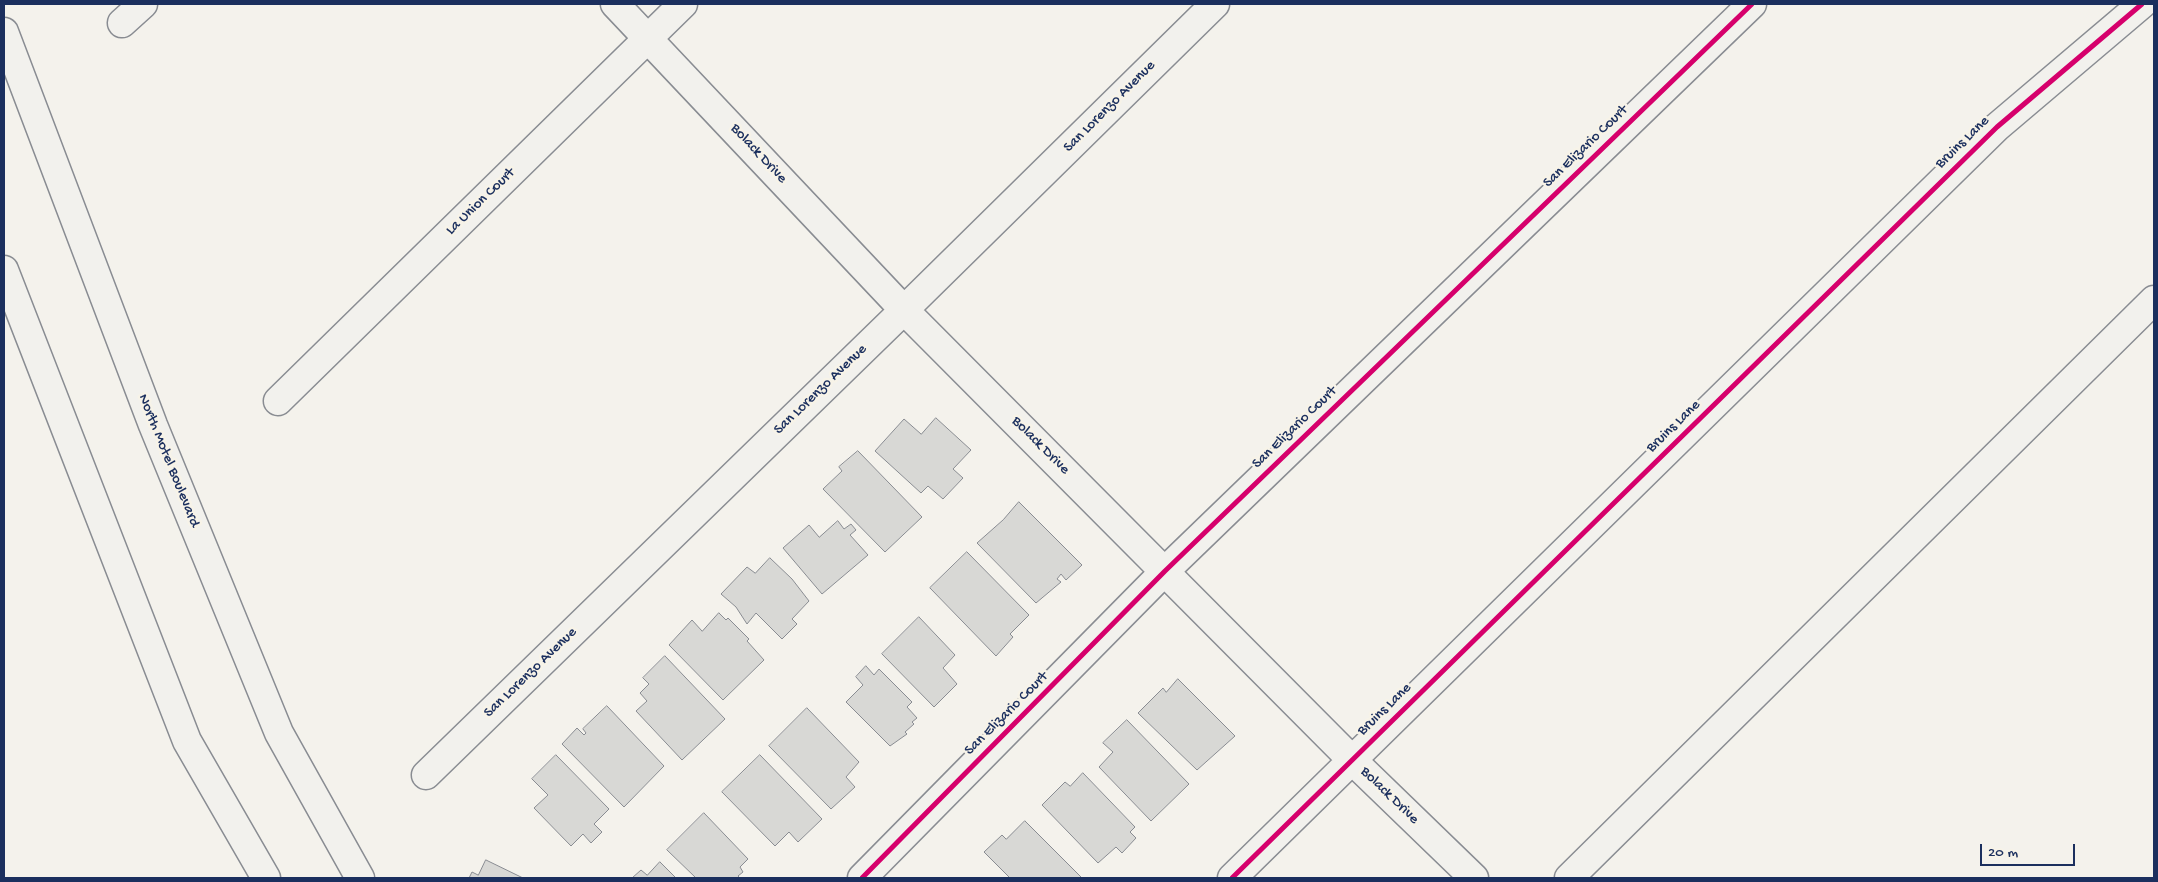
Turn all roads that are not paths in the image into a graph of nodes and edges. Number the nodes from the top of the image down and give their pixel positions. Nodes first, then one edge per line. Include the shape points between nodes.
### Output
1 (142, 4) edge
2 (615, 4) edge
3 (683, 4) edge
4 (1215, 4) edge
5 (1752, 4) edge
6 (2142, 4) edge
7 (122, 23) dead end
8 (4, 32) edge
9 (649, 38) junction
10 (4, 270) edge
11 (2154, 300) edge
12 (904, 310) junction
13 (278, 401) dead end
14 (1165, 571) junction
15 (1352, 760) junction
16 (426, 775) dead end
17 (266, 878) edge
18 (360, 878) edge
19 (862, 878) edge
20 (1232, 878) edge
21 (1474, 878) edge
22 (1569, 878) edge

1 - 7 street
2 - 9 street, Bolack Drive
3 - 9 street, La Union Court
4 - 12 street, San Lorenzo Avenue
5 - 14 street, San Elizario Court
6 - 15 street, Bruins Lane via 1997,127
8 - 18 street, North Motel Boulevard via 153,425 279,733
9 - 12 street, Bolack Drive
9 - 13 street, La Union Court
10 - 17 street via 187,741
11 - 22 street
12 - 14 street, Bolack Drive
12 - 16 street, San Lorenzo Avenue
14 - 15 street, Bolack Drive
14 - 19 street, San Elizario Court
15 - 20 street, Bruins Lane
15 - 21 street, Bolack Drive

